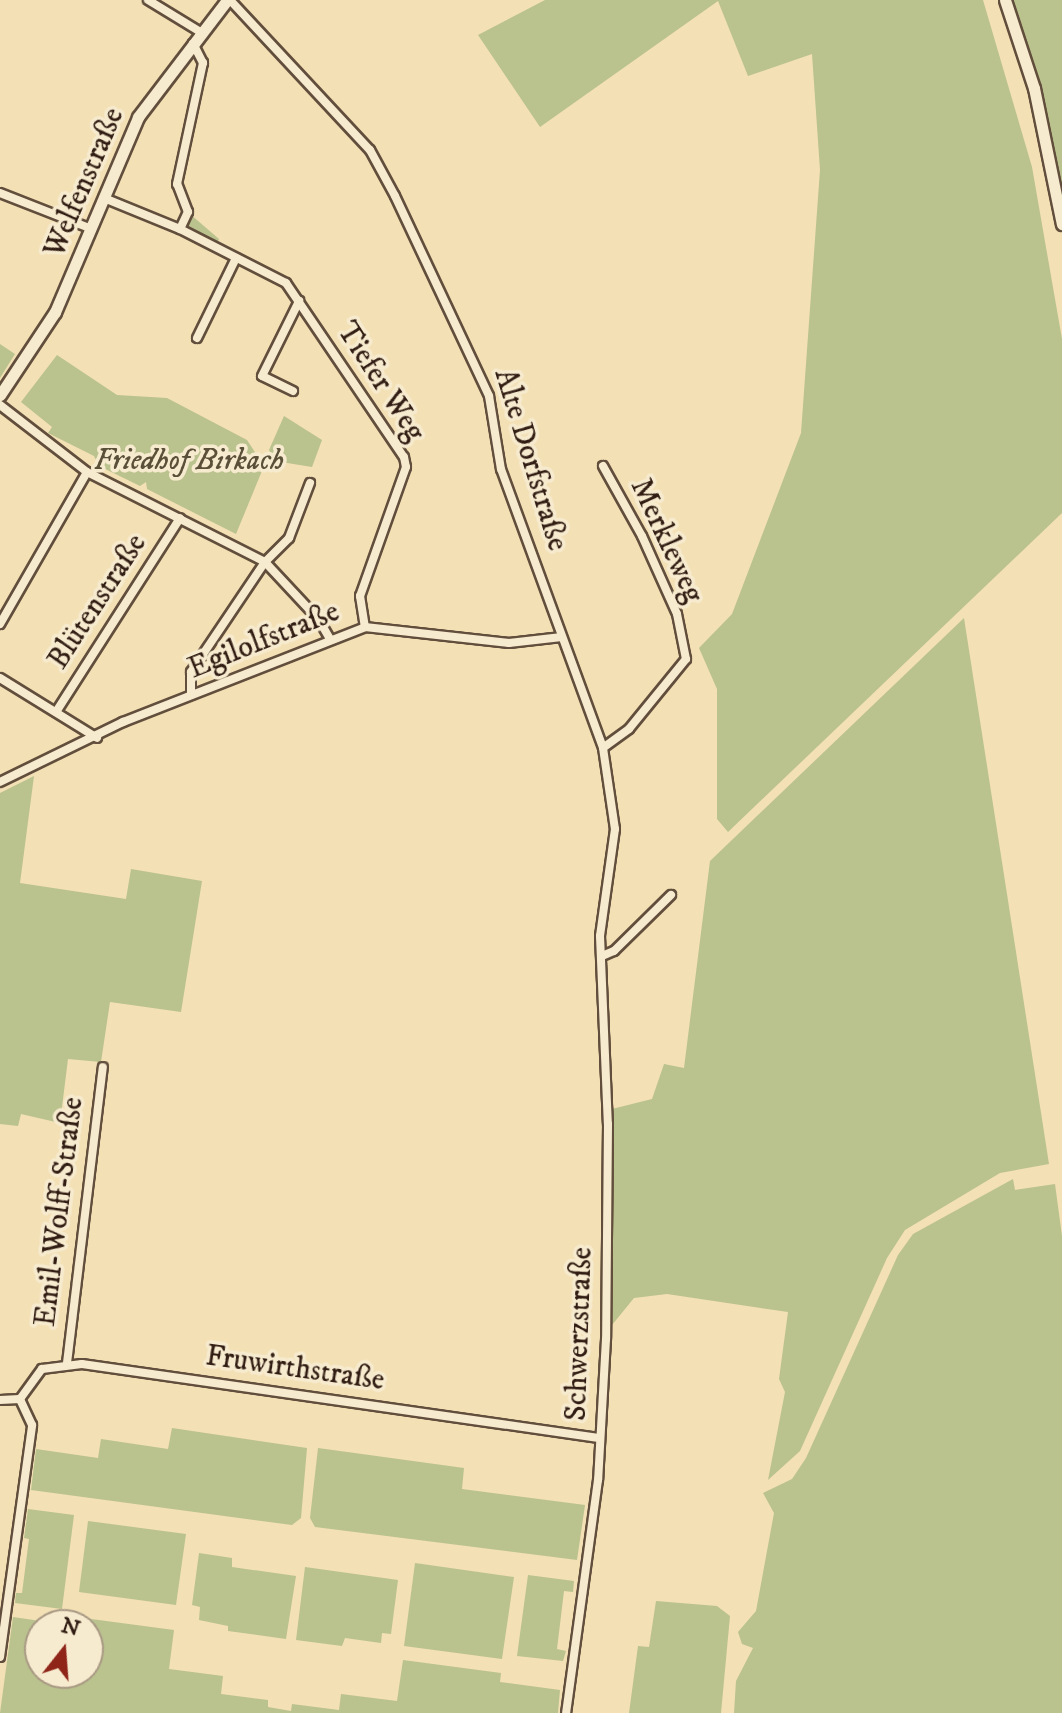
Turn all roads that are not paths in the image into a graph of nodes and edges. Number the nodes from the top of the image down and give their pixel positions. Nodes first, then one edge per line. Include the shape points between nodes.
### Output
1 (148, 0) edge
2 (229, 0) edge
3 (1005, 0) edge
4 (202, 33) junction
5 (193, 43) junction
6 (0, 193) edge
7 (104, 198) junction
8 (1062, 224) edge
9 (92, 229) junction
10 (180, 229) junction
11 (236, 258) junction
12 (299, 301) junction
13 (197, 338) dead end
14 (293, 391) dead end
15 (0, 395) edge
16 (0, 405) edge
17 (603, 466) dead end
18 (87, 472) junction
19 (310, 483) dead end
20 (180, 518) junction
21 (265, 562) junction
22 (0, 624) edge
23 (365, 627) junction
24 (562, 637) junction
25 (330, 639) junction
26 (0, 678) edge
27 (191, 695) junction
28 (56, 712) junction
29 (97, 738) junction
30 (603, 748) junction
31 (0, 782) edge
32 (671, 895) dead end
33 (602, 956) junction
34 (103, 1067) dead end
35 (67, 1363) junction
36 (20, 1399) junction
37 (0, 1400) edge
38 (599, 1438) junction
39 (0, 1657) edge
40 (566, 1713) edge

1 - 4 street
2 - 4 street, Welfenstraße
2 - 24 street, Alte Dorfstraße via 370,150 395,196 489,396 501,469
3 - 8 street via 1034,88
4 - 5 street, Welfenstraße
5 - 7 street, Welfenstraße via 138,117
5 - 10 street via 203,63 177,184 188,212
6 - 9 street
7 - 9 street, Welfenstraße
7 - 10 street, Tiefer Weg
9 - 15 street, Welfenstraße via 49,324
10 - 11 street, Tiefer Weg
11 - 12 street, Tiefer Weg via 286,283
11 - 13 street
12 - 14 street via 262,376
12 - 23 street, Tiefer Weg via 404,457 406,467 360,596
16 - 18 street
17 - 30 street, Merkleweg via 677,614 686,659 629,729
18 - 20 street
18 - 22 street
19 - 21 street via 289,538
20 - 21 street
20 - 28 street, Blütenstraße
21 - 25 street
21 - 27 street via 191,672
23 - 24 street, Egilolfstraße via 509,643
23 - 25 street, Egilolfstraße
24 - 30 street, Alte Dorfstraße
25 - 27 street, Egilolfstraße
26 - 28 street
27 - 29 street, Egilolfstraße
28 - 29 street
29 - 31 street, Egilolfstraße
30 - 33 street, Alte Dorfstraße via 615,829
32 - 33 street via 614,951
33 - 38 street, Schwerzstraße via 608,1213
34 - 35 street, Emil-Wolff-Straße
35 - 36 street via 42,1369
35 - 38 street, Fruwirthstraße
36 - 37 street
36 - 39 street via 32,1425
38 - 40 street, Schwerzstraße via 598,1480

